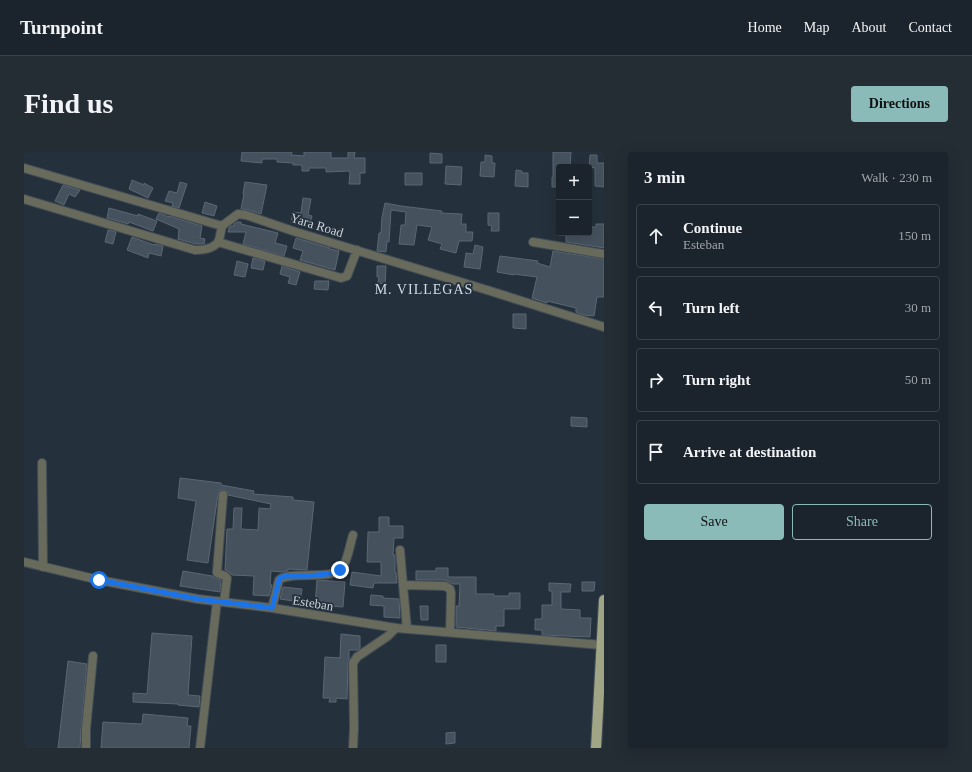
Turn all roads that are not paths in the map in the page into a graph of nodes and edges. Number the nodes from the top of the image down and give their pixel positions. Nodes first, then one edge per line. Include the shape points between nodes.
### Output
1 (24, 168) edge
2 (24, 199) edge
3 (222, 226) junction
4 (218, 242) junction
5 (533, 242) dead end
6 (357, 250) junction
7 (604, 254) edge
8 (604, 327) edge
9 (42, 463) dead end
10 (223, 495) dead end
11 (353, 535) dead end
12 (400, 550) dead end
13 (24, 562) edge
14 (44, 567) junction
15 (403, 585) junction
16 (604, 600) edge
17 (221, 602) junction
18 (272, 608) junction
19 (603, 621) edge
20 (396, 628) junction
21 (407, 629) junction
22 (450, 632) junction
23 (602, 645) junction
24 (93, 656) dead end
25 (86, 748) edge
26 (200, 748) edge
27 (353, 748) edge
28 (596, 748) edge

1 - 3 street
2 - 4 street via 195,250 212,247
3 - 4 street
3 - 6 street, Yara Road via 234,216 242,214
4 - 6 street via 341,278 347,276
5 - 7 street
6 - 8 street, Yara Road
9 - 14 street
10 - 17 street via 217,573 227,578
11 - 18 street via 345,563 340,570 335,573 280,578
12 - 15 street
13 - 14 street, Esteban
14 - 17 street, Esteban via 99,580
15 - 21 street
15 - 22 street via 448,587 451,593
16 - 19 main road
17 - 18 street, Esteban
17 - 26 street
18 - 20 street, Esteban
19 - 23 main road
20 - 21 street, Esteban
20 - 27 street via 357,657 353,663
21 - 22 street, Esteban
22 - 23 street, Esteban
23 - 28 main road
24 - 25 street

